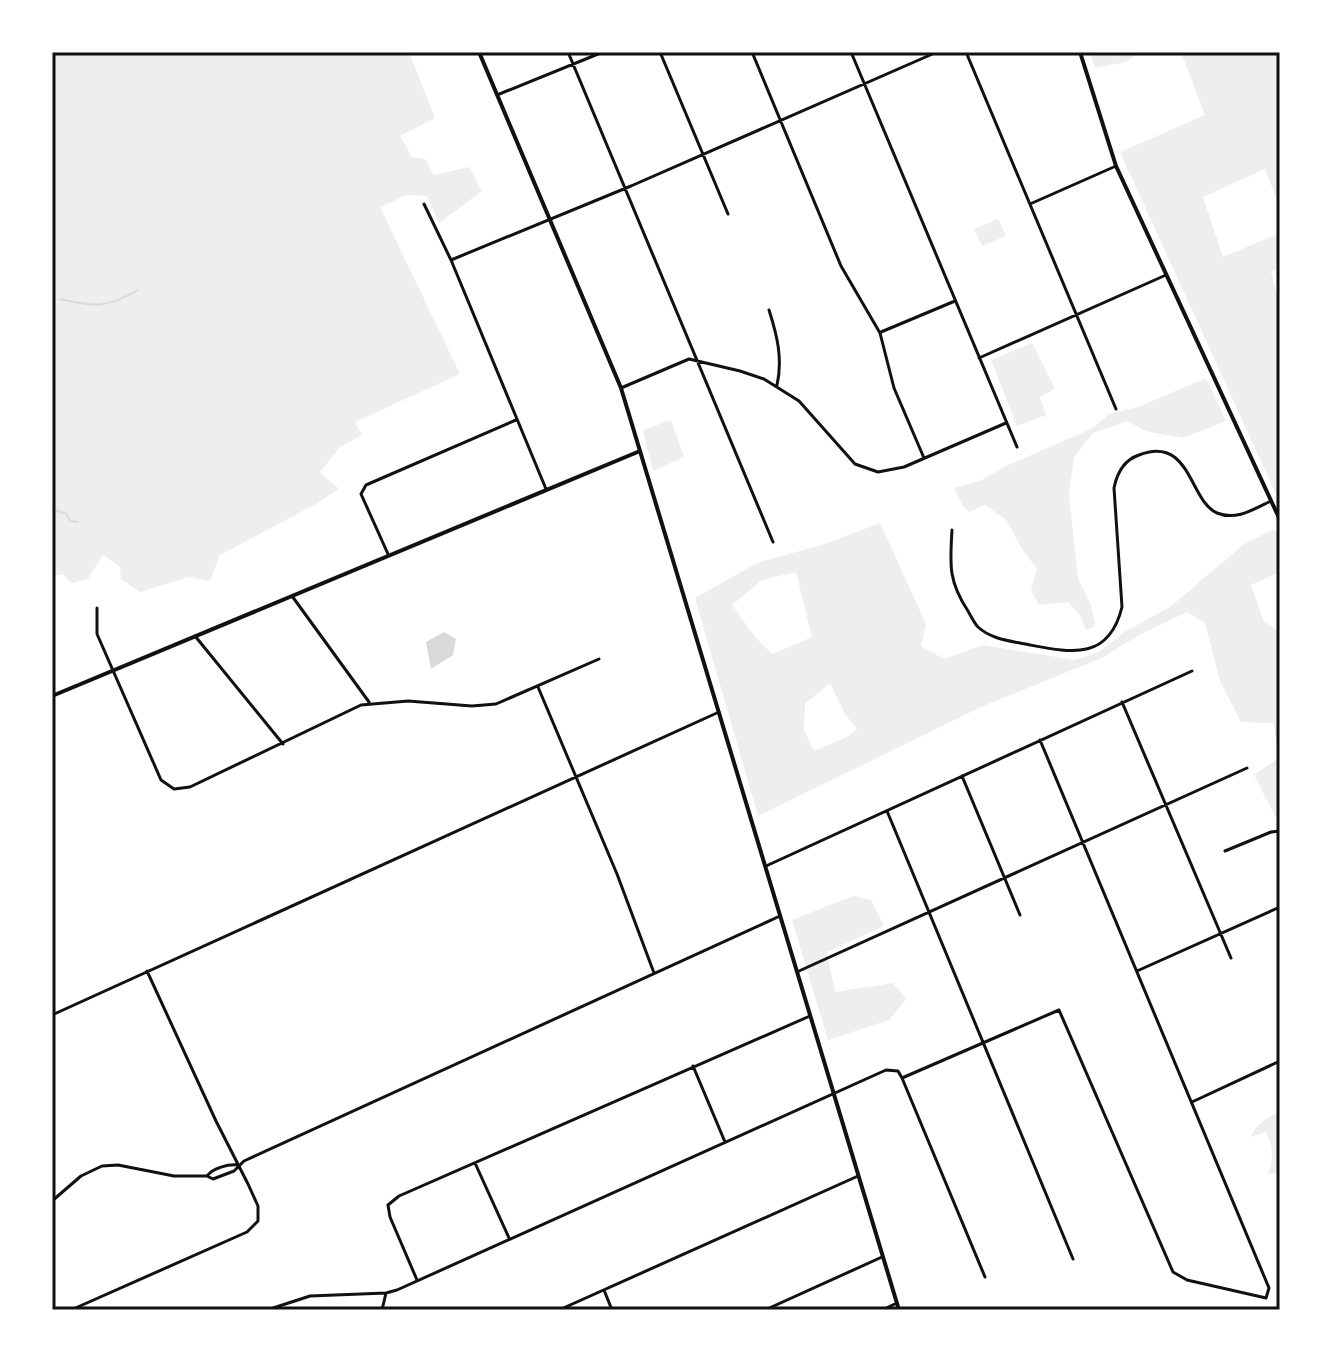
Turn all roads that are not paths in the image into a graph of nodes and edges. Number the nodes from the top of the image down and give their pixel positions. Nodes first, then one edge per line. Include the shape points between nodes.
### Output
1 (479, 52) edge
2 (568, 52) edge
3 (603, 52) edge
4 (660, 52) edge
5 (752, 52) edge
6 (851, 52) edge
7 (937, 52) edge
8 (966, 52) edge
9 (1080, 52) edge
10 (573, 65) junction
11 (864, 83) junction
12 (497, 95) junction
13 (779, 120) junction
14 (702, 154) junction
15 (1116, 166) junction
16 (625, 188) junction
17 (424, 204) dead end
18 (1030, 204) junction
19 (728, 214) dead end
20 (550, 219) junction
21 (451, 260) junction
22 (1166, 275) junction
23 (955, 301) junction
24 (769, 310) dead end
25 (1076, 316) junction
26 (880, 333) junction
27 (979, 358) junction
28 (695, 359) junction
29 (777, 386) junction
30 (621, 388) junction
31 (1116, 409) dead end
32 (516, 420) junction
33 (1006, 423) junction
34 (1017, 447) dead end
35 (640, 451) junction
36 (924, 458) junction
37 (546, 489) junction
38 (1271, 501) junction
39 (1280, 520) edge
40 (952, 530) dead end
41 (773, 542) dead end
42 (388, 555) junction
43 (292, 596) junction
44 (97, 608) dead end
45 (195, 636) junction
46 (599, 659) dead end
47 (113, 671) junction
48 (1192, 671) dead end
49 (538, 687) junction
50 (52, 696) edge
51 (369, 702) junction
52 (1122, 702) junction
53 (719, 712) junction
54 (1040, 740) junction
55 (283, 744) junction
56 (1247, 768) dead end
57 (962, 776) junction
58 (576, 778) junction
59 (1166, 805) junction
60 (887, 811) junction
61 (1280, 831) edge
62 (1084, 842) junction
63 (1225, 851) dead end
64 (765, 867) junction
65 (1005, 878) junction
66 (1280, 907) edge
67 (929, 913) junction
68 (1020, 915) dead end
69 (780, 916) junction
70 (1221, 933) junction
71 (1231, 958) dead end
72 (147, 971) junction
73 (1137, 971) junction
74 (797, 972) junction
75 (655, 974) junction
76 (52, 1015) edge
77 (810, 1016) junction
78 (983, 1043) junction
79 (1280, 1061) edge
80 (693, 1066) junction
81 (902, 1078) junction
82 (834, 1093) junction
83 (1192, 1102) junction
84 (725, 1142) junction
85 (475, 1163) junction
86 (238, 1165) junction
87 (207, 1176) junction
88 (858, 1176) junction
89 (52, 1201) edge
90 (509, 1238) junction
91 (882, 1257) junction
92 (1073, 1259) dead end
93 (985, 1277) dead end
94 (417, 1280) junction
95 (604, 1290) junction
96 (386, 1293) junction
97 (897, 1303) junction
98 (71, 1310) edge
99 (267, 1310) edge
100 (382, 1310) edge
101 (559, 1310) edge
102 (612, 1310) edge
103 (765, 1310) edge
104 (882, 1310) edge
105 (899, 1310) edge

1 - 12 street
2 - 10 street
3 - 10 street
4 - 14 street
5 - 13 street
6 - 11 street
7 - 11 street
8 - 18 street
9 - 15 street
10 - 12 street
10 - 16 street
11 - 13 street
11 - 23 street
12 - 20 street
13 - 14 street
13 - 26 street via 847,278
14 - 16 street
14 - 19 street
15 - 18 street
15 - 22 street
16 - 20 street
16 - 28 street
17 - 21 street
18 - 25 street
20 - 21 street
20 - 30 street
21 - 32 street
22 - 25 street
22 - 38 street
23 - 26 street
23 - 27 street
24 - 29 street via 779,345
25 - 27 street
25 - 31 street
26 - 36 street via 894,388
27 - 33 street
28 - 29 street
28 - 30 street
28 - 41 street
29 - 36 street via 799,401 860,467 884,472
30 - 35 street
32 - 37 street
32 - 42 street via 366,485 361,494
33 - 34 street
33 - 36 street
35 - 37 street
35 - 53 street
37 - 42 street
38 - 39 street
38 - 40 street via 1227,516 1211,510 1174,457 1148,452 1127,462 1114,488 1122,607 1118,624 1093,648 1073,652 996,638 978,626 952,581
42 - 43 street
43 - 45 street
43 - 51 street
44 - 47 street via 97,634
45 - 47 street
45 - 55 street
46 - 49 street
47 - 50 street
47 - 55 street via 161,780 174,789 190,787
48 - 52 street
49 - 51 street via 488,705
49 - 58 street
51 - 55 street
52 - 54 street
52 - 59 street
53 - 58 street
53 - 64 street
54 - 57 street
54 - 62 street
56 - 59 street
57 - 60 street
57 - 65 street
58 - 72 street
58 - 75 street
59 - 62 street
59 - 70 street
60 - 64 street
60 - 67 street
61 - 63 street
62 - 65 street
62 - 73 street
64 - 69 street
65 - 67 street
65 - 68 street
66 - 70 street
67 - 74 street
67 - 78 street
69 - 74 street
69 - 75 street
70 - 71 street
70 - 73 street
72 - 76 street
72 - 86 street
73 - 83 street
74 - 77 street
75 - 86 street
77 - 80 street
77 - 82 street
78 - 81 street
78 - 83 street via 1059,1010 1173,1272 1266,1298 1269,1288
78 - 92 street
79 - 83 street
80 - 84 street
80 - 85 street
81 - 82 street via 898,1071 886,1070
81 - 93 street
82 - 84 street
82 - 88 street
84 - 90 street
85 - 90 street
85 - 94 street via 388,1205
86 - 87 street
86 - 87 street via 220,1177
86 - 98 street via 258,1206 258,1221 247,1232
87 - 89 street via 102,1166
88 - 91 street
88 - 95 street
90 - 94 street
91 - 97 street
91 - 103 street
94 - 96 street
95 - 101 street
95 - 102 street
96 - 99 street via 310,1296
96 - 100 street
97 - 104 street
97 - 105 street

